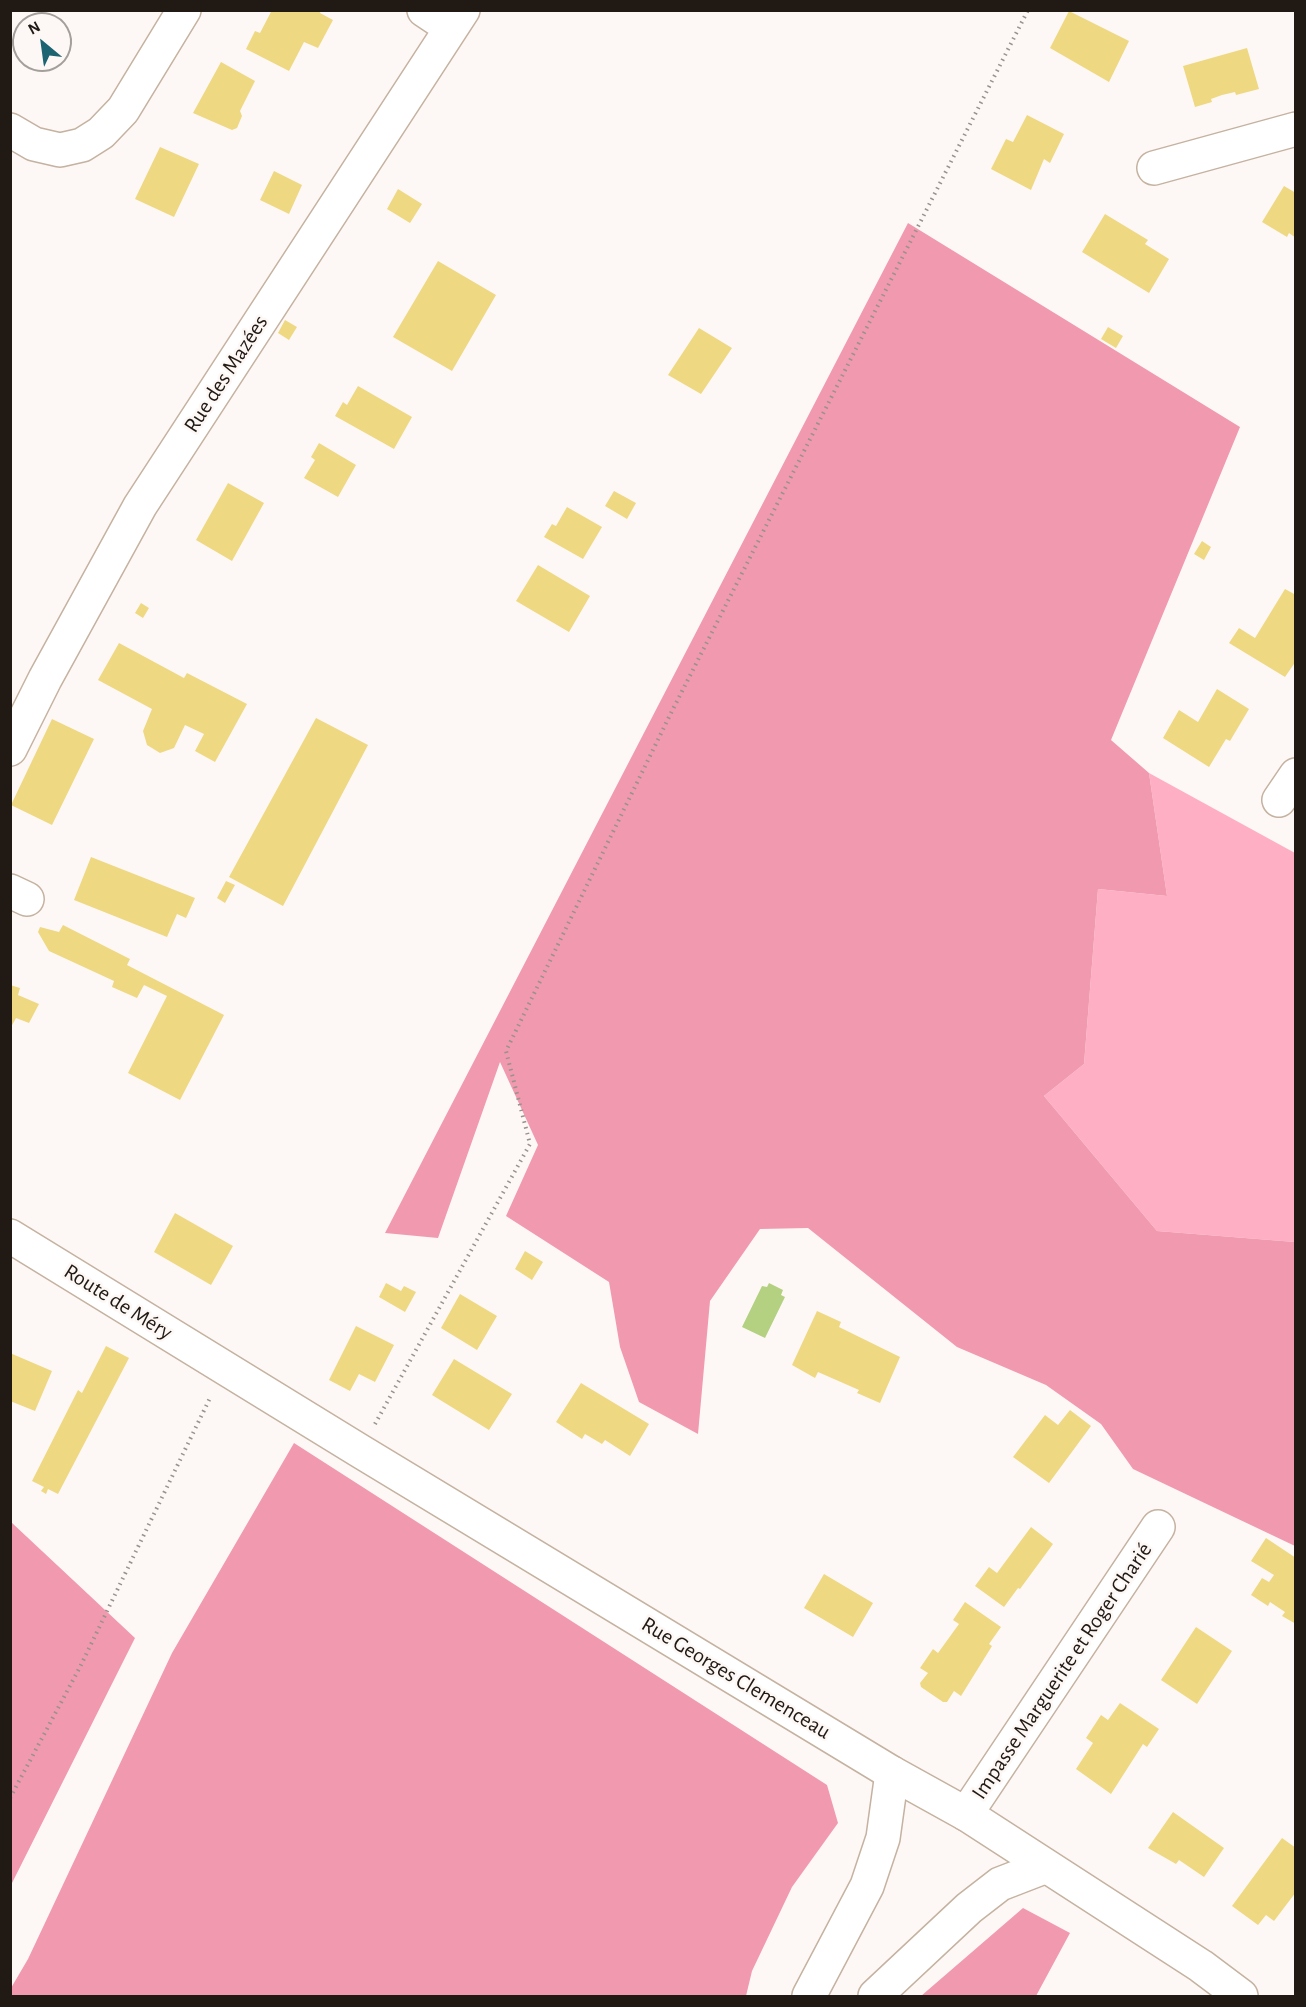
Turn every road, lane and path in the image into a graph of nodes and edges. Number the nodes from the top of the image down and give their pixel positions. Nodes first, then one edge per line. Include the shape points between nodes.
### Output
1 (184, 10) edge
2 (1028, 10) edge
3 (446, 16) edge
4 (1296, 129) edge
5 (10, 130) edge
6 (1154, 168) dead end
7 (10, 749) edge
8 (10, 1236) edge
9 (225, 1368) junction
10 (360, 1451) junction
11 (1158, 1527) dead end
12 (892, 1773) junction
13 (10, 1798) edge
14 (966, 1814) junction
15 (1044, 1867) junction
16 (809, 1996) edge
17 (875, 1996) edge
18 (1241, 1996) edge

1 - 5 street via 123,110 101,133 82,145 60,150 34,144
2 - 10 path via 671,713 506,1051 530,1144
3 - 7 street, Rue des Mazées via 141,506
4 - 6 street
8 - 9 street, Route de Méry
9 - 10 street, Rue Georges Clemenceau
9 - 13 path via 80,1667
10 - 12 street, Rue Georges Clemenceau
11 - 14 street, Impasse Marguerite et Roger Charié
12 - 14 street, Rue Georges Clemenceau
12 - 16 street via 883,1838 867,1886
14 - 15 street, Rue Georges Clemenceau
15 - 17 street via 1000,1884
15 - 18 street, Rue Georges Clemenceau via 1201,1966

